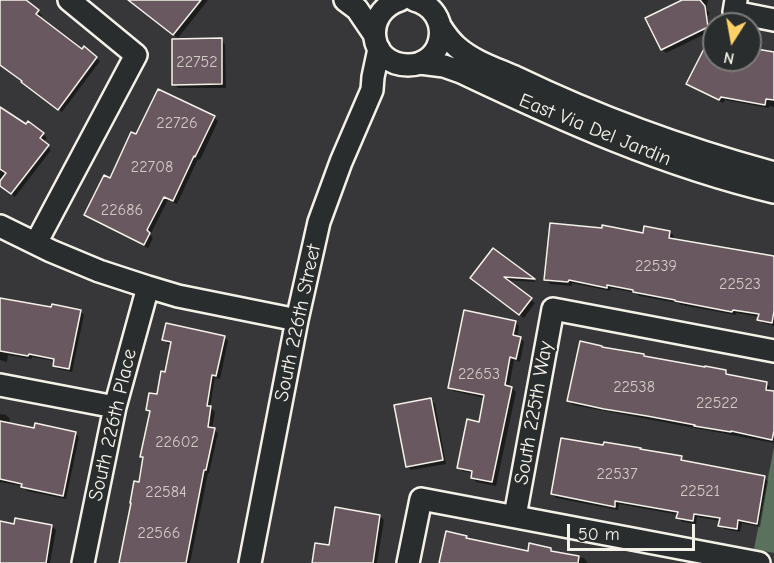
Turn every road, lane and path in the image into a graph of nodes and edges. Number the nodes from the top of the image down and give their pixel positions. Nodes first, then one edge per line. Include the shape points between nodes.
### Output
1 (69, 0) edge
2 (345, 0) edge
3 (400, 0) edge
4 (414, 0) edge
5 (735, 6) edge
6 (439, 16) edge
7 (774, 20) edge
8 (376, 41) junction
9 (415, 64) junction
10 (372, 90) junction
11 (774, 173) edge
12 (774, 192) edge
13 (0, 226) edge
14 (36, 243) junction
15 (148, 287) junction
16 (297, 320) junction
17 (774, 351) edge
18 (0, 384) edge
19 (116, 407) junction
20 (515, 516) junction
21 (83, 563) edge
22 (250, 563) edge
23 (408, 563) edge
24 (759, 563) edge

1 - 14 street via 136,54
2 - 8 street via 357,9
3 - 8 street, South 226th Street via 379,15
4 - 6 street, East Via Del Jardin
5 - 7 street
6 - 9 street via 439,44 428,59
6 - 11 street, East Via Del Jardin via 448,39 469,56 644,133
8 - 9 street, East Via Del Jardin via 392,62
8 - 10 street, South 226th Street
9 - 10 street
9 - 12 street, East Via Del Jardin via 444,66 608,139 704,173
10 - 16 street, South 226th Street via 319,222
13 - 14 street
14 - 15 street via 99,271
15 - 16 street
15 - 19 street, South 226th Place
16 - 22 street, South 226th Street
17 - 20 street, South 225th Way via 553,309
18 - 19 street
19 - 21 street, South 226th Place
20 - 23 street via 421,499
20 - 24 street

